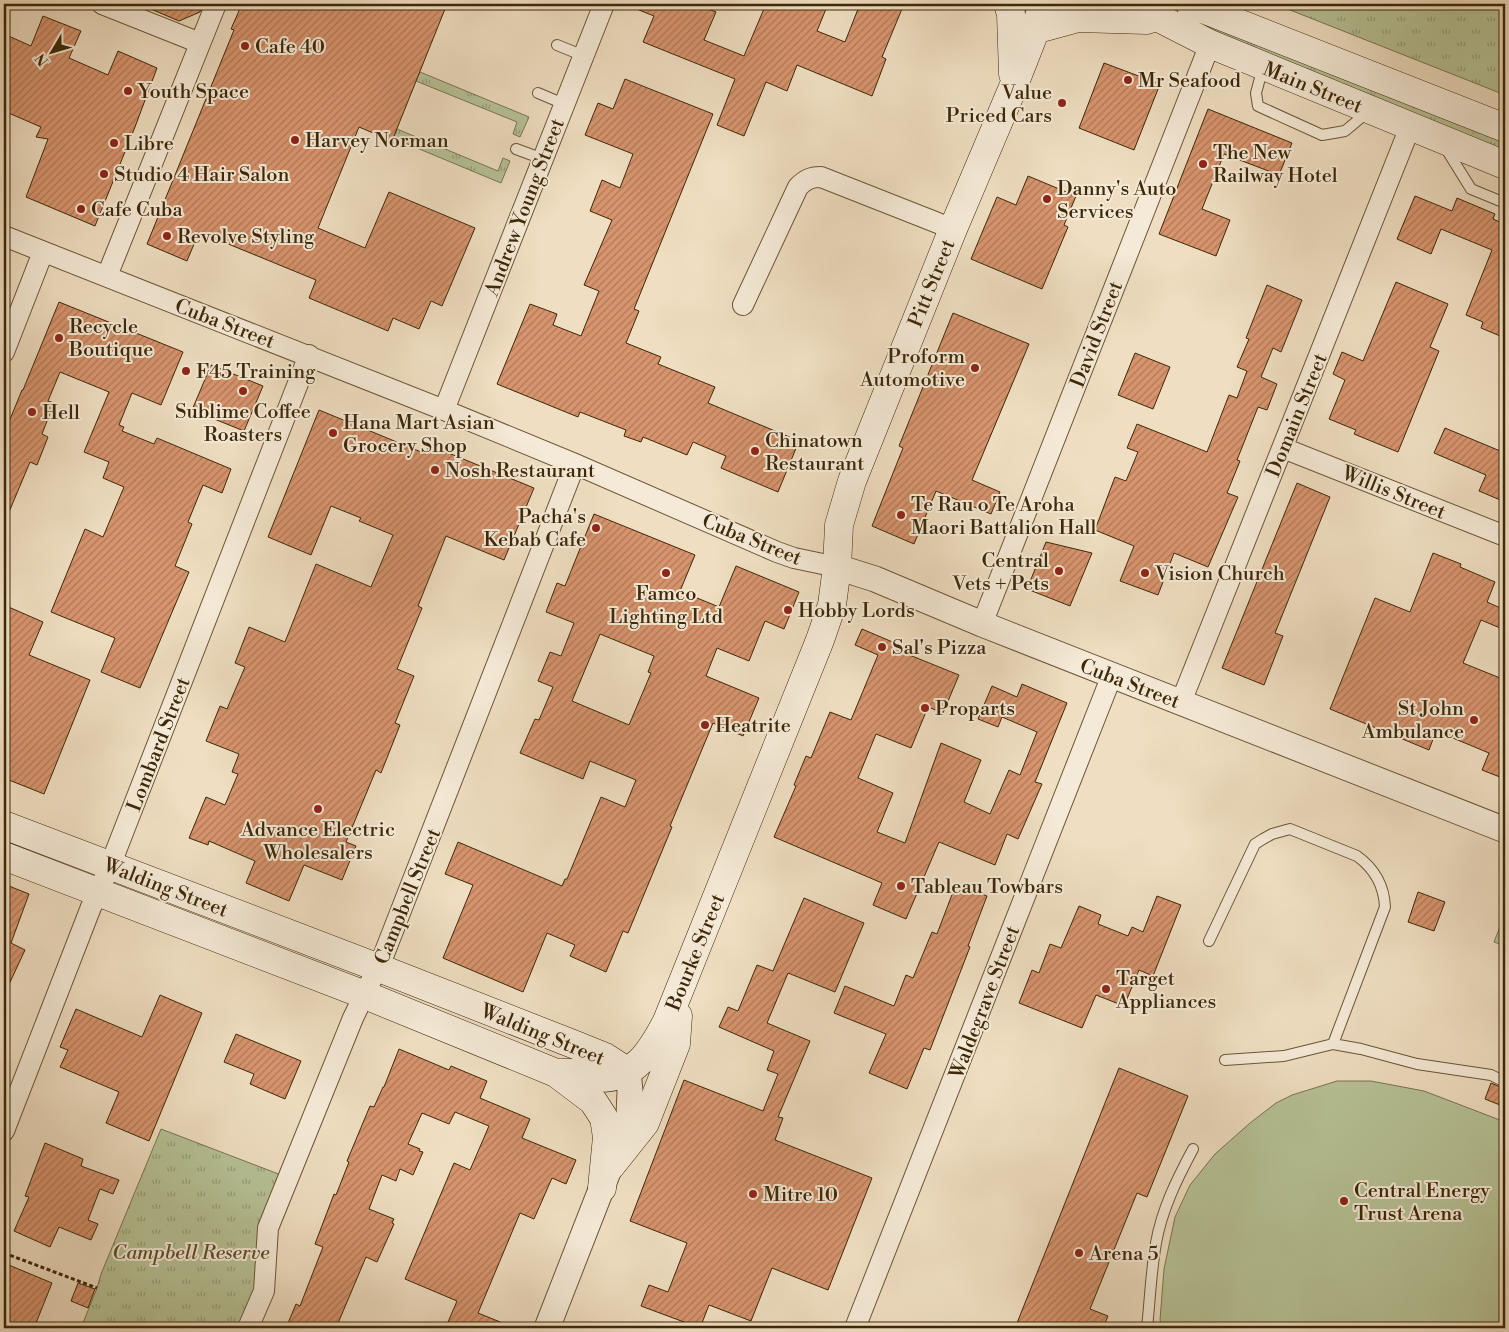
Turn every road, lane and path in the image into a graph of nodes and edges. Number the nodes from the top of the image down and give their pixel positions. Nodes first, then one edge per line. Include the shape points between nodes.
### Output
1 (102, 4) edge
2 (216, 4) edge
3 (604, 4) edge
4 (1008, 4) edge
5 (1043, 4) edge
6 (1123, 4) edge
7 (1190, 4) edge
8 (1163, 20) junction
9 (1034, 30) junction
10 (200, 43) junction
11 (1210, 44) junction
12 (557, 45) dead end
13 (584, 56) junction
14 (1263, 66) junction
15 (1014, 85) junction
16 (538, 94) dead end
17 (564, 104) junction
18 (1370, 110) junction
19 (1410, 127) junction
20 (1505, 128) edge
21 (1440, 139) junction
22 (516, 149) dead end
23 (543, 159) junction
24 (1505, 165) edge
25 (1505, 203) edge
26 (953, 229) junction
27 (4, 236) edge
28 (43, 252) junction
29 (107, 276) junction
30 (743, 305) dead end
31 (4, 352) edge
32 (309, 355) junction
33 (444, 410) junction
34 (1283, 448) junction
35 (575, 464) junction
36 (1505, 536) edge
37 (837, 567) junction
38 (982, 624) junction
39 (1112, 675) junction
40 (1181, 702) junction
41 (4, 825) edge
42 (1505, 830) edge
43 (4, 856) edge
44 (110, 866) junction
45 (98, 893) junction
46 (1209, 941) dead end
47 (379, 968) junction
48 (680, 990) junction
49 (365, 995) junction
50 (1332, 1044) junction
51 (1225, 1060) dead end
52 (628, 1072) junction
53 (556, 1073) junction
54 (1505, 1082) edge
55 (4, 1131) edge
56 (1193, 1149) dead end
57 (606, 1178) junction
58 (4, 1253) edge
59 (97, 1288) dead end
60 (248, 1328) edge
61 (547, 1328) edge
62 (855, 1328) edge
63 (1147, 1328) edge

1 - 10 street
2 - 10 street
3 - 13 street, Andrew Young Street
4 - 15 main road
5 - 9 main road, Pitt Street
6 - 8 main road, Main Street
7 - 20 main road, Main Street
8 - 9 main road via 1078,18
8 - 11 main road, Main Street
9 - 15 main road, Pitt Street
10 - 29 street
11 - 14 main road, Main Street
11 - 38 street, David Street
12 - 13 lane
13 - 17 street, Andrew Young Street
14 - 18 main road, Main Street
14 - 18 lane via 1256,93 1258,106 1322,135 1345,131
15 - 26 main road, Pitt Street
16 - 17 lane
17 - 23 street, Andrew Young Street
18 - 19 main road, Main Street
19 - 21 main road, Main Street
19 - 34 street, Domain Street
21 - 24 main road, Main Street
21 - 25 lane via 1471,189
22 - 23 lane
23 - 33 street, Andrew Young Street
26 - 30 street via 821,177 813,177 798,187
26 - 37 main road, Pitt Street via 852,481 839,525
27 - 28 street, Cuba Street
28 - 29 street, Cuba Street
28 - 31 street
29 - 32 street, Cuba Street
32 - 33 street, Cuba Street
32 - 44 street, Lombard Street
33 - 35 street, Cuba Street
34 - 36 street, Willis Street
34 - 40 street, Domain Street
35 - 37 street, Cuba Street via 777,552
35 - 47 street, Campbell Street
37 - 38 street, Cuba Street via 875,578
37 - 48 main road, Bourke Street via 832,605 820,640
38 - 39 street, Cuba Street
39 - 40 street, Cuba Street
39 - 62 street, Waldegrave Street
40 - 42 street, Cuba Street
41 - 44 main road, Walding Street
43 - 45 main road, Walding Street
44 - 45 street, Lombard Street
44 - 47 main road, Walding Street
45 - 49 main road, Walding Street
45 - 55 street, Lombard Street
46 - 50 lane via 1255,844 1267,836 1290,830 1366,862 1379,878 1385,907
47 - 49 street, Campbell Street
47 - 52 main road, Walding Street via 605,1057
48 - 52 main road, Bourke Street via 655,1046
48 - 57 main road via 676,1044 645,1123
49 - 53 main road, Walding Street
49 - 60 street, Campbell Street via 268,1228 264,1291
50 - 51 lane via 1284,1056
50 - 54 lane via 1417,1064 1491,1075
52 - 53 main road, Walding Street via 613,1078
52 - 57 street via 629,1116
53 - 57 main road via 592,1101 604,1118
56 - 63 lane via 1160,1223
57 - 61 street
58 - 59 path

